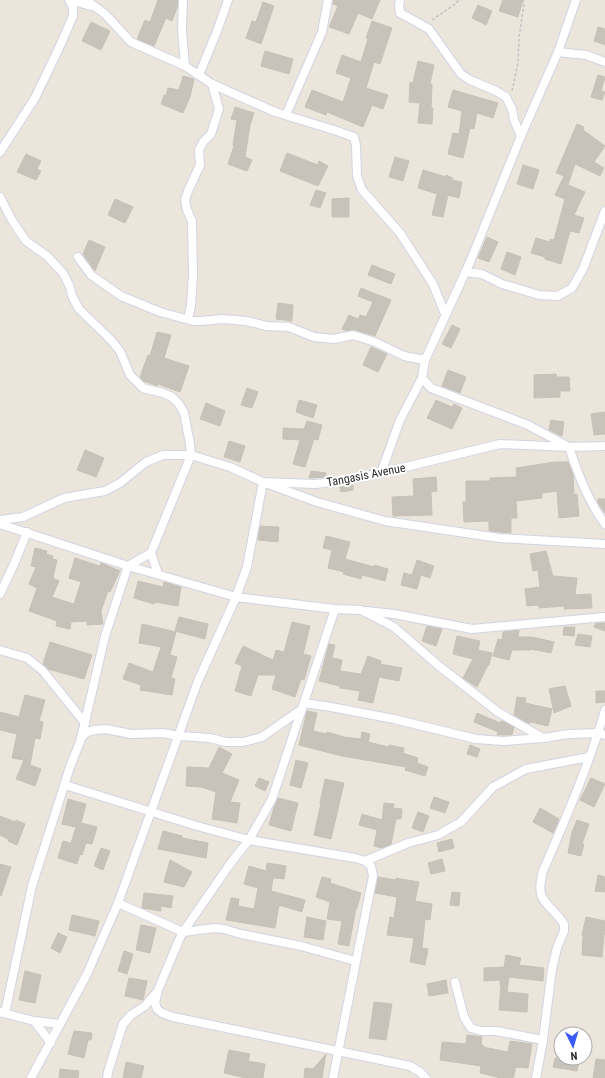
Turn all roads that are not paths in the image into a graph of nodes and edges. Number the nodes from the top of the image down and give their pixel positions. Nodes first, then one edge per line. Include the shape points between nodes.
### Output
1 (70, 0) edge
2 (86, 0) edge
3 (183, 0) edge
4 (228, 0) edge
5 (328, 0) edge
6 (400, 0) edge
7 (576, 0) edge
8 (94, 6) junction
9 (558, 52) junction
10 (605, 62) edge
11 (185, 66) junction
12 (199, 75) junction
13 (212, 84) junction
14 (286, 115) junction
15 (521, 136) junction
16 (0, 152) edge
17 (0, 197) edge
18 (605, 211) edge
19 (78, 257) dead end
20 (466, 272) junction
21 (445, 314) junction
22 (188, 319) junction
23 (425, 360) junction
24 (422, 378) junction
25 (605, 446) edge
26 (569, 447) junction
27 (191, 455) junction
28 (381, 473) junction
29 (264, 482) junction
30 (0, 520) edge
31 (0, 524) edge
32 (605, 524) edge
33 (26, 532) junction
34 (605, 544) edge
35 (151, 552) junction
36 (128, 566) junction
37 (158, 574) junction
38 (0, 594) edge
39 (236, 597) junction
40 (335, 609) junction
41 (361, 610) junction
42 (605, 617) edge
43 (0, 650) edge
44 (303, 706) junction
45 (605, 710) edge
46 (85, 723) junction
47 (602, 734) edge
48 (178, 736) junction
49 (543, 738) junction
50 (81, 739) junction
51 (590, 757) junction
52 (65, 786) junction
53 (150, 812) junction
54 (249, 840) junction
55 (364, 861) junction
56 (118, 903) junction
57 (183, 932) junction
58 (355, 961) junction
59 (455, 982) dead end
60 (158, 990) junction
61 (2, 1012) edge
62 (34, 1021) junction
63 (60, 1024) junction
64 (543, 1040) junction
65 (51, 1043) junction
66 (338, 1051) junction
67 (31, 1078) edge
68 (107, 1078) edge
69 (332, 1078) edge
70 (426, 1078) edge
71 (536, 1078) edge

1 - 8 street
1 - 16 street via 73,16 59,48 35,98
2 - 8 street
3 - 11 street
4 - 12 street
5 - 14 street via 322,32
6 - 15 street via 400,13 429,29 461,74 506,97
7 - 9 street
8 - 11 street via 131,42
9 - 10 street via 586,55
9 - 15 street
11 - 12 street
12 - 13 street
13 - 14 street
13 - 22 street via 219,109 211,134 198,150 200,165 185,200 192,221 193,274
14 - 21 street via 354,138 357,176 362,190 400,233 433,284
15 - 20 street
17 - 27 street via 26,241 47,256 64,273 78,309 120,351 130,375 143,388 172,397 179,404 184,413
18 - 20 street via 584,269 572,288 558,296 538,295 502,284 482,274
19 - 22 street via 91,275 121,296 160,312
20 - 21 street
21 - 23 street
22 - 23 street via 246,321 267,326 289,327 314,337 334,339 353,335 404,356
23 - 24 street
24 - 26 street via 431,388 528,425
24 - 28 street via 400,420
25 - 26 street, Tangasis Avenue
26 - 28 street, Tangasis Avenue via 500,444
26 - 32 street via 577,472 595,510
27 - 29 street, Tangasis Avenue via 230,467
27 - 30 street, Tangasis Avenue via 162,455 146,462 120,483 105,491 64,498 23,517
27 - 35 street
28 - 29 street, Tangasis Avenue via 315,484
29 - 34 street via 317,502 385,521 499,538
29 - 39 street via 247,567
31 - 33 street
33 - 36 street
33 - 38 street
35 - 36 street
35 - 37 street
36 - 37 street
36 - 46 street via 105,636
37 - 39 street
39 - 40 street
39 - 48 street via 198,681
40 - 41 street
40 - 44 street
41 - 42 street via 472,628
41 - 49 street via 394,627 498,712
43 - 46 street via 27,658 43,671
44 - 48 street via 262,737 242,742
44 - 49 street via 331,707 394,719 476,739 503,741
44 - 54 street via 272,799
45 - 47 street
46 - 50 street
47 - 49 street via 569,734
47 - 51 street
48 - 50 street via 163,733 131,734 106,729 87,732
48 - 53 street
50 - 52 street
51 - 55 street via 526,769 493,787 461,822 444,832
51 - 64 street via 539,884 541,897 564,924 552,969
52 - 53 street
52 - 61 street via 32,886
53 - 54 street
53 - 56 street
54 - 55 street
54 - 57 street
55 - 58 street via 371,866 373,876
56 - 57 street
56 - 63 street via 87,974
57 - 58 street via 214,928 301,946
57 - 60 street
58 - 66 street
59 - 64 street via 464,1017 470,1028
60 - 66 street via 155,1002 162,1014
60 - 68 street via 145,1006 130,1015 123,1024
61 - 62 street
62 - 63 street
62 - 65 street
63 - 65 street
64 - 71 street
65 - 67 street
66 - 69 street
66 - 70 street via 410,1066

